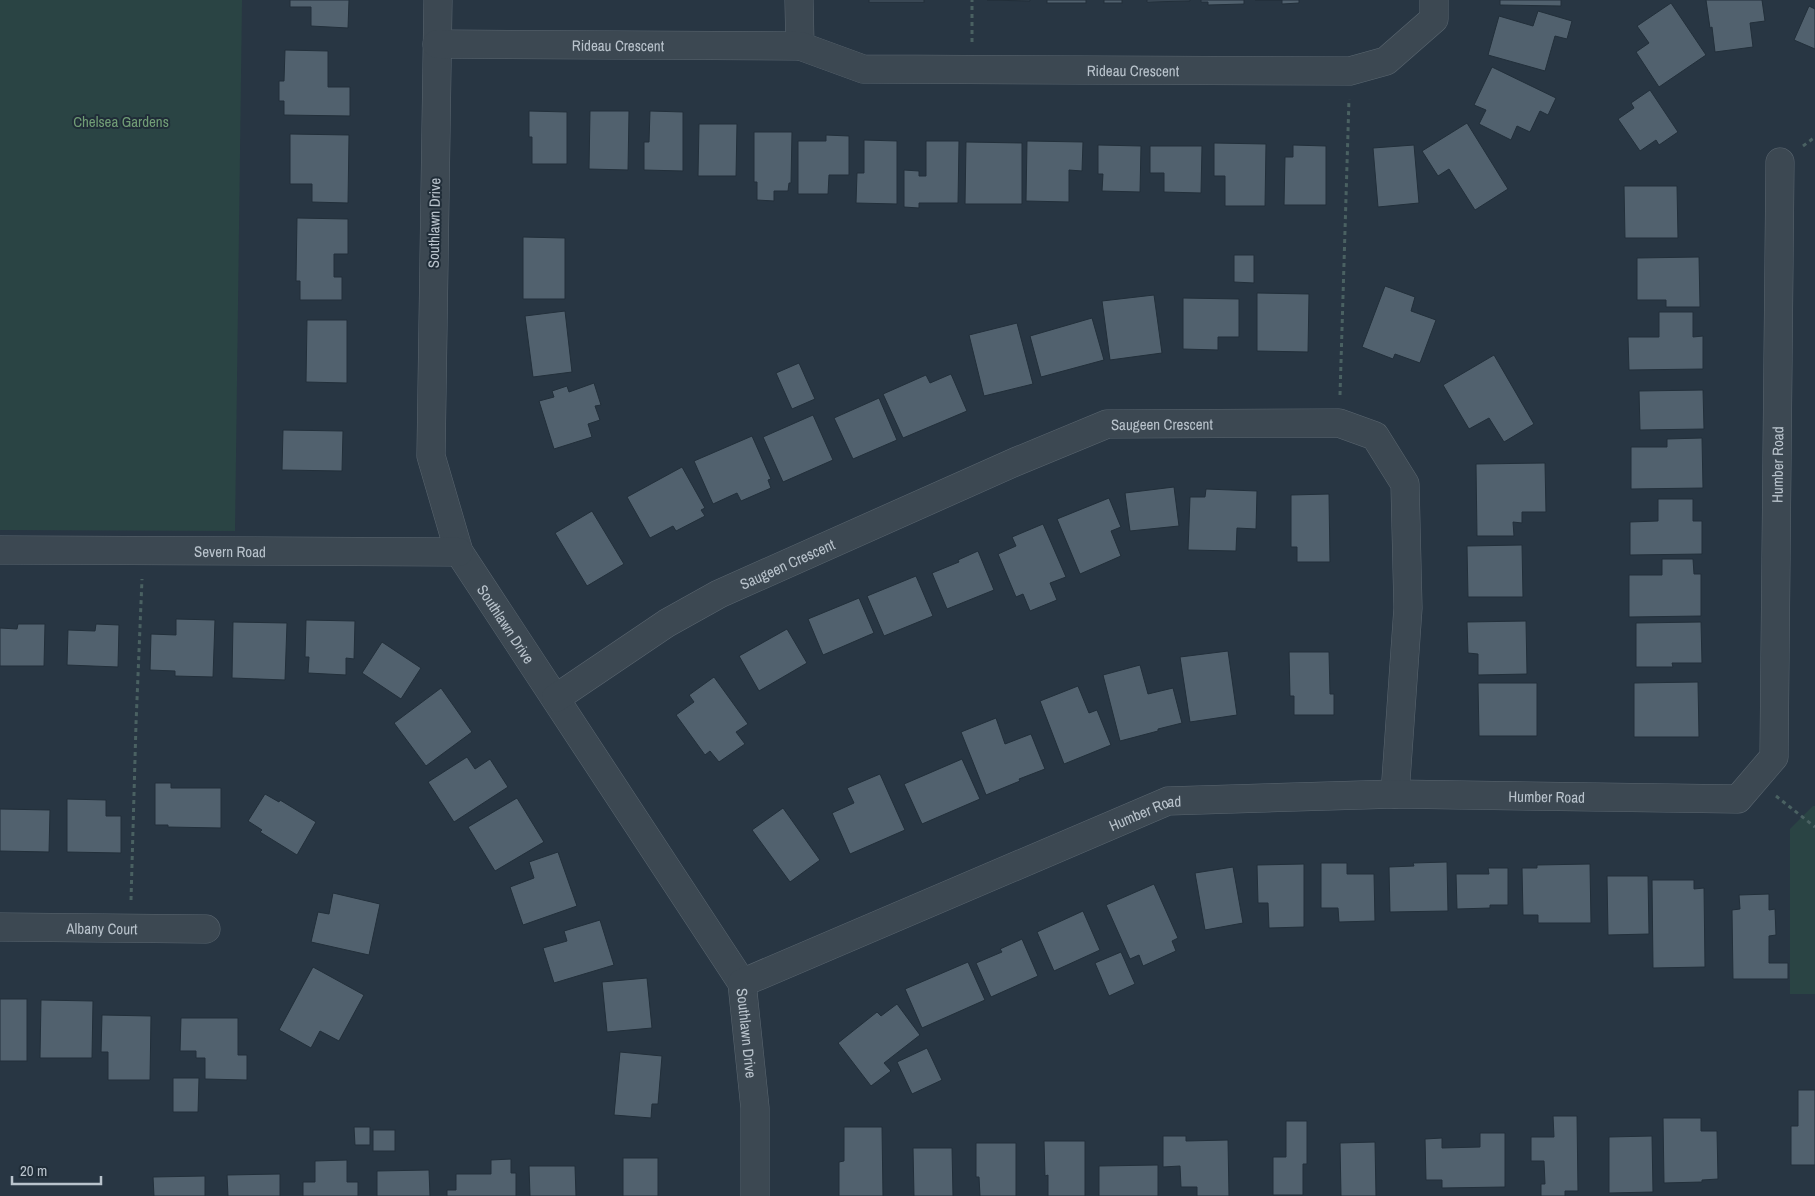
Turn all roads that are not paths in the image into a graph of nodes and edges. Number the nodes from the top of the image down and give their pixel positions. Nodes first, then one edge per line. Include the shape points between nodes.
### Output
1 (438, 0) edge
2 (799, 0) edge
3 (1434, 0) edge
4 (437, 44) junction
5 (800, 46) junction
6 (1780, 162) dead end
7 (0, 550) edge
8 (459, 552) junction
9 (556, 698) junction
10 (1395, 794) junction
11 (0, 927) edge
12 (206, 929) dead end
13 (742, 983) junction
14 (755, 1196) edge

1 - 4 street, Southlawn Drive
2 - 5 street
3 - 5 street, Rideau Crescent via 1434,19 1386,60 1350,71 862,69
4 - 5 street, Rideau Crescent
4 - 8 street, Southlawn Drive via 431,456
6 - 10 street, Humber Road via 1774,757 1738,799
7 - 8 street, Severn Road
8 - 9 street, Southlawn Drive
9 - 10 street, Saugeen Crescent via 667,624 719,594 1107,424 1339,423 1375,436 1405,484 1408,608
9 - 13 street, Southlawn Drive
10 - 13 street, Humber Road via 1168,801
11 - 12 street, Albany Court
13 - 14 street, Southlawn Drive via 755,1108

